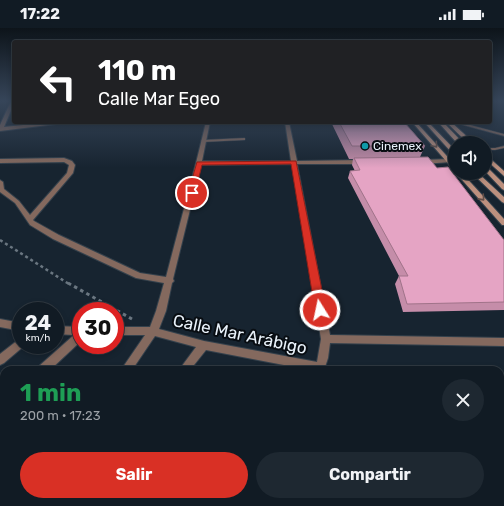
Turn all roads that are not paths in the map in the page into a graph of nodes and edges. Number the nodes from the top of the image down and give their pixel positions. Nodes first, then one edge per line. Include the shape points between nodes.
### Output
1 (48, 124) edge
2 (207, 124) edge
3 (287, 124) edge
4 (416, 124) edge
5 (428, 124) edge
6 (442, 124) edge
7 (450, 124) edge
8 (462, 124) edge
9 (0, 130) edge
10 (504, 135) edge
11 (453, 136) edge
12 (463, 136) edge
13 (243, 139) dead end
14 (203, 141) junction
15 (448, 146) edge
16 (504, 147) edge
17 (492, 149) edge
18 (424, 156) edge
19 (448, 160) edge
20 (0, 161) edge
21 (448, 161) edge
22 (294, 162) junction
23 (365, 162) edge
24 (413, 162) edge
25 (429, 162) junction
26 (199, 163) junction
27 (492, 163) edge
28 (504, 174) edge
29 (492, 175) edge
30 (465, 180) edge
31 (482, 180) edge
32 (0, 182) edge
33 (504, 188) edge
34 (504, 201) edge
35 (504, 213) edge
36 (496, 214) junction
37 (29, 220) junction
38 (504, 223) edge
39 (168, 284) junction
40 (0, 323) edge
41 (12, 325) edge
42 (153, 331) junction
43 (124, 332) edge
44 (326, 340) junction
45 (504, 342) edge
46 (72, 343) edge
47 (204, 345) junction
48 (12, 350) edge
49 (0, 360) edge
50 (46, 366) edge
51 (129, 366) edge
52 (187, 366) edge
53 (310, 366) edge
54 (321, 366) edge

1 - 9 street
2 - 14 street
3 - 22 street
4 -> 19 main road
5 - 15 main road
6 - 11 main road
7 - 12 main road
8 - 10 lane
13 - 14 lane
14 - 26 street
16 - 17 lane
18 - 25 lane
20 - 37 street via 64,160 72,165 70,173
21 - 25 street
22 - 23 street
22 - 26 street
22 - 44 street
24 - 25 street
26 - 39 street
27 - 28 main road
29 - 33 main road
30 -> 36 main road
31 - 34 main road
32 - 37 street via 1,190 17,202
35 - 36 main road
36 - 38 main road
37 - 39 street via 56,237 139,276
39 - 42 street
40 - 41 street
42 - 43 street, Calle Mar Arábigo
42 - 47 street, Calle Mar Arábigo
42 - 51 street
44 - 45 street, Calle Mar Arábigo
44 - 54 street, Calle Mar Arábigo
46 - 50 street
47 - 52 street
47 - 53 street, Calle Mar Arábigo
48 - 49 street

